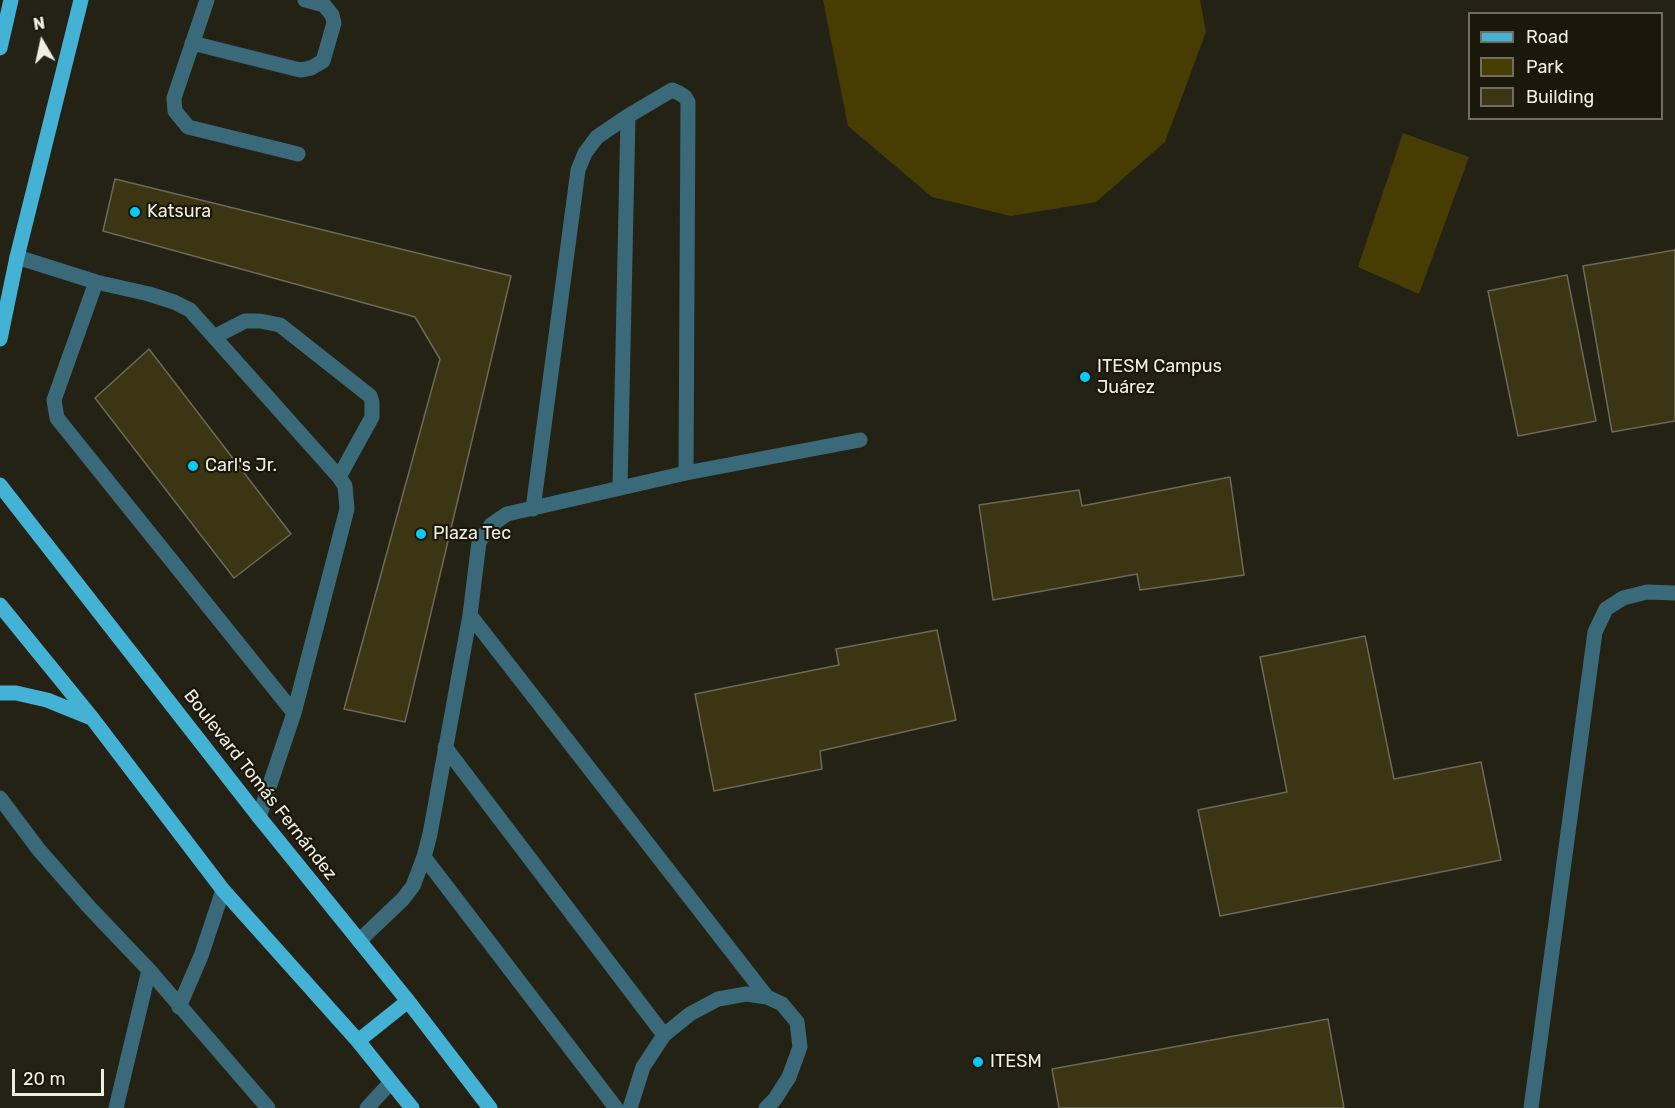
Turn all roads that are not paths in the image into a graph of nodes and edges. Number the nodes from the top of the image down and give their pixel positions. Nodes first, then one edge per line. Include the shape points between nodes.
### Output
1 (11, 0) edge
2 (81, 0) edge
3 (207, 0) edge
4 (305, 0) edge
5 (192, 43) junction
6 (0, 48) edge
7 (628, 116) junction
8 (298, 154) dead end
9 (17, 257) junction
10 (96, 282) junction
11 (214, 337) junction
12 (0, 339) edge
13 (860, 440) dead end
14 (686, 472) junction
15 (339, 477) junction
16 (0, 485) edge
17 (620, 488) junction
18 (533, 509) junction
19 (1675, 593) edge
20 (0, 604) edge
21 (470, 615) junction
22 (0, 693) edge
23 (294, 713) junction
24 (92, 718) junction
25 (445, 747) junction
26 (0, 798) edge
27 (259, 817) junction
28 (424, 857) junction
29 (223, 890) junction
30 (359, 941) junction
31 (149, 970) junction
32 (766, 997) junction
33 (408, 1001) junction
34 (179, 1007) junction
35 (664, 1035) junction
36 (358, 1041) junction
37 (391, 1082) junction
38 (116, 1108) edge
39 (268, 1108) edge
40 (368, 1108) edge
41 (412, 1108) edge
42 (490, 1108) edge
43 (616, 1108) edge
44 (630, 1108) edge
45 (766, 1108) edge
46 (1531, 1108) edge

1 - 6 main road
2 - 9 main road
3 - 5 lane
4 - 5 lane via 324,5 334,23 323,61 311,68 300,70
5 - 8 lane via 174,98 175,111 182,121 188,127
7 - 14 lane via 672,90 688,102
7 - 17 lane
7 - 18 lane via 597,137 578,170
9 - 10 lane
9 - 12 main road
10 - 11 lane via 174,302 190,310
10 - 23 lane via 54,400 57,418
11 - 15 lane
11 - 15 lane via 245,321 280,325 370,396 372,417
13 - 14 lane
14 - 17 lane
15 - 23 lane via 345,486 347,509
16 - 27 main road, Boulevard Tomás Fernández
17 - 18 lane
18 - 21 lane via 507,514 490,525 479,542
19 - 46 lane via 1647,592 1623,598 1606,609 1595,632
20 - 24 main road
21 - 25 lane
21 - 32 lane
22 - 24 main road via 47,700
23 - 27 lane
24 - 29 main road
25 - 28 lane
25 - 35 lane
26 - 31 lane via 39,850
27 - 30 main road, Boulevard Tomás Fernández
28 - 30 lane via 413,886 403,899
28 - 43 lane
29 - 34 lane
29 - 36 main road
30 - 33 main road, Boulevard Tomás Fernández
31 - 34 lane
31 - 38 lane
32 - 35 lane via 746,994 718,999 690,1014
32 - 45 lane via 782,1004 797,1022 800,1047 789,1077
33 - 36 main road
33 - 42 main road, Boulevard Tomás Fernández
34 - 39 lane
35 - 44 lane via 644,1067
36 - 37 main road
37 - 40 lane
37 - 41 main road

